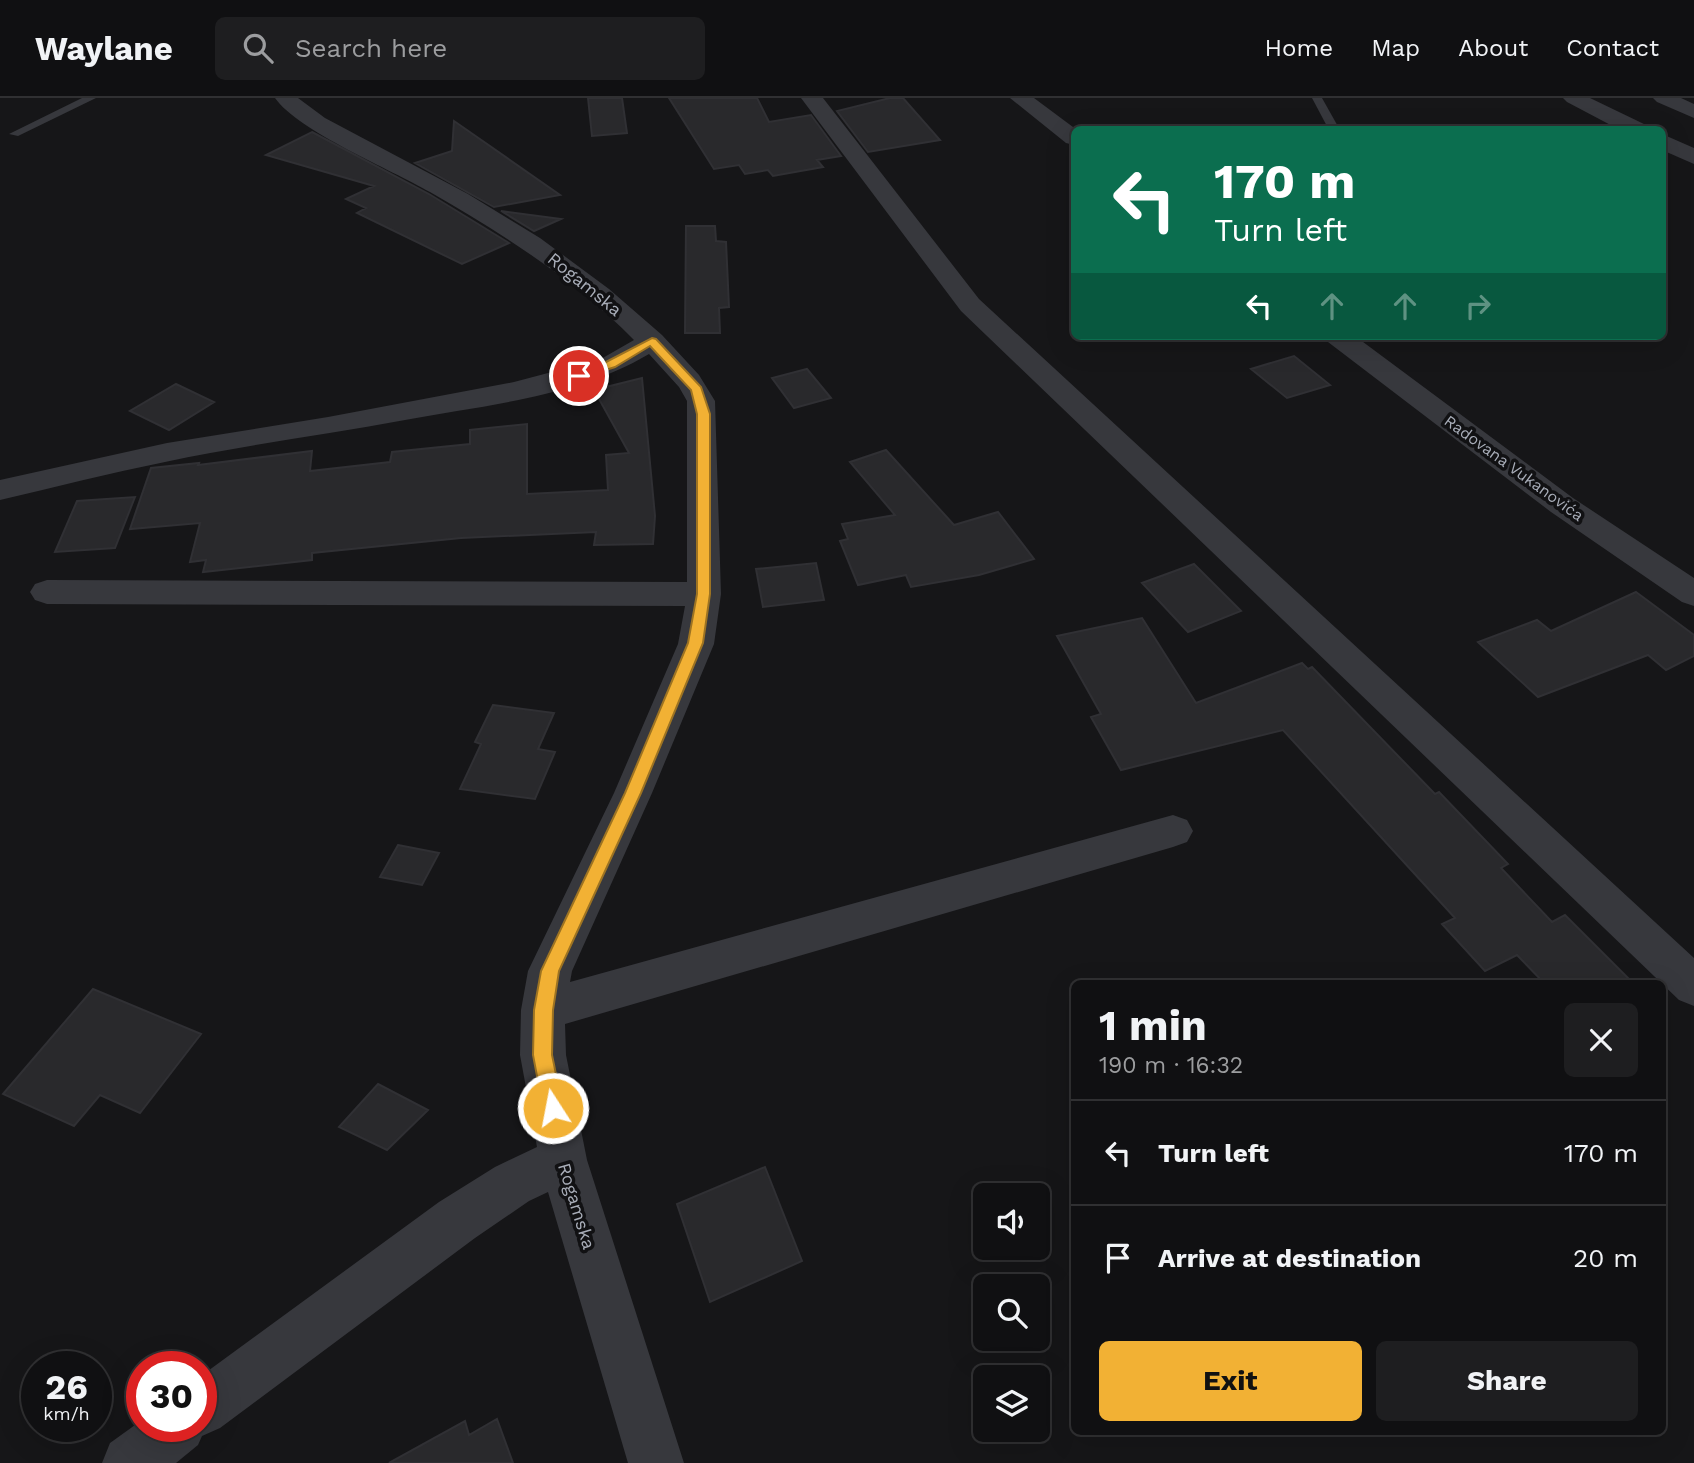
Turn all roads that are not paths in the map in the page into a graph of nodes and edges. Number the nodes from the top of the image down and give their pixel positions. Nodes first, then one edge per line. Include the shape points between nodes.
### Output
1 (91, 98) edge
2 (286, 98) edge
3 (812, 98) edge
4 (1021, 98) edge
5 (1317, 98) edge
6 (1574, 98) edge
7 (1664, 98) edge
8 (1694, 112) edge
9 (1333, 126) edge
10 (1631, 126) edge
11 (14, 134) dead end
12 (1071, 136) edge
13 (1666, 143) edge
14 (1694, 157) edge
15 (1343, 340) edge
16 (652, 341) junction
17 (0, 490) edge
18 (47, 593) dead end
19 (704, 594) junction
20 (1694, 594) edge
21 (1172, 831) dead end
22 (1694, 986) edge
23 (543, 1010) junction
24 (563, 1160) junction
25 (217, 1397) edge
26 (158, 1442) edge
27 (130, 1463) edge
28 (656, 1463) edge

1 - 11 lane
2 - 16 street, Rogamska via 321,123 540,247 608,299
3 - 22 street via 970,305
4 - 12 street
5 - 9 lane
6 - 10 street
7 - 8 street
13 - 14 street
15 - 20 street, Radovana Vukanovića via 1562,505
16 - 17 street via 611,365 514,391 167,452
16 - 19 street, Rogamska via 696,389 704,414
18 - 19 street
19 - 23 street, Rogamska via 695,643 633,793 550,971
21 - 23 street
23 - 24 street, Rogamska via 542,1055
24 - 25 street via 512,1184 457,1220
24 - 28 street, Rogamska
26 - 27 street

